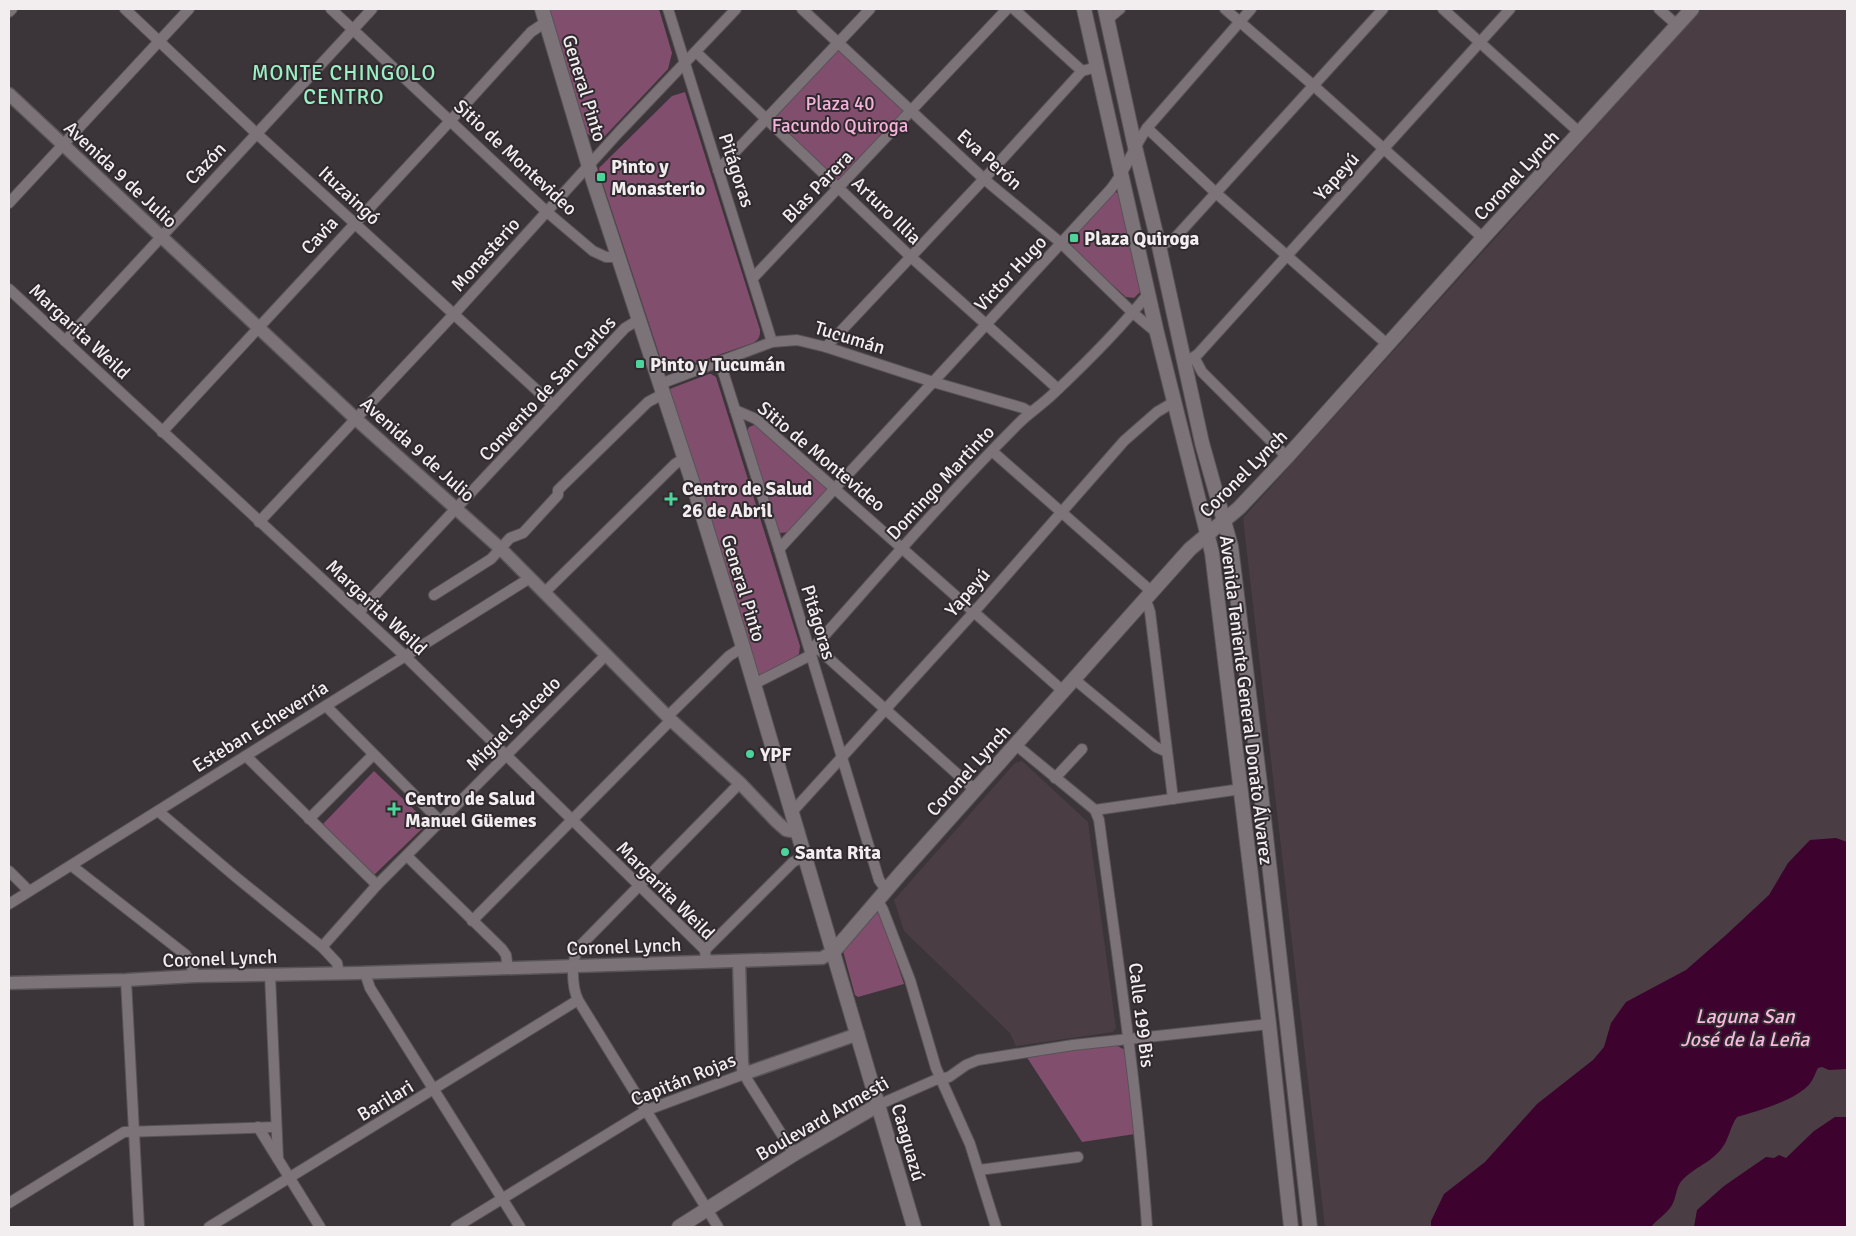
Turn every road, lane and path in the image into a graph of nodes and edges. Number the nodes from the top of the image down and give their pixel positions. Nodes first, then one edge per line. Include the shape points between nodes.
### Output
1 (12, 9) edge
2 (126, 9) edge
3 (189, 9) edge
4 (331, 9) edge
5 (372, 9) edge
6 (668, 9) edge
7 (736, 9) edge
8 (802, 9) edge
9 (870, 9) edge
10 (1007, 9) edge
11 (1014, 9) edge
12 (1084, 9) edge
13 (1120, 9) edge
14 (1225, 9) edge
15 (1251, 9) edge
16 (1383, 9) edge
17 (1442, 9) edge
18 (1510, 9) edge
19 (1659, 9) edge
20 (1692, 9) edge
21 (9, 12) edge
22 (1106, 14) edge
23 (544, 15) edge
24 (1239, 22) junction
25 (1678, 25) junction
26 (353, 29) junction
27 (159, 41) junction
28 (1480, 42) junction
29 (838, 43) junction
30 (696, 52) junction
31 (685, 64) junction
32 (1097, 66) junction
33 (1082, 71) junction
34 (1314, 86) junction
35 (9, 94) edge
36 (912, 111) junction
37 (451, 120) junction
38 (766, 120) junction
39 (1147, 128) junction
40 (256, 133) junction
41 (1580, 133) junction
42 (62, 145) junction
43 (1134, 147) junction
44 (1383, 149) junction
45 (590, 167) junction
46 (718, 170) junction
47 (1122, 174) junction
48 (984, 179) junction
49 (839, 188) junction
50 (1216, 193) junction
51 (9, 202) edge
52 (547, 212) junction
53 (354, 223) junction
54 (161, 236) junction
55 (1483, 238) junction
56 (1061, 244) junction
57 (1159, 246) junction
58 (911, 256) junction
59 (1288, 256) junction
60 (618, 257) junction
61 (753, 278) junction
62 (9, 289) edge
63 (1148, 294) junction
64 (1133, 313) junction
65 (454, 314) junction
66 (638, 320) junction
67 (985, 325) junction
68 (258, 327) junction
69 (1157, 333) junction
70 (65, 341) junction
71 (772, 342) junction
72 (1388, 345) junction
73 (826, 347) junction
74 (1189, 360) junction
75 (720, 362) junction
76 (1202, 372) junction
77 (1188, 377) junction
78 (933, 382) junction
79 (661, 389) junction
80 (1058, 389) junction
81 (1174, 402) junction
82 (553, 405) junction
83 (735, 410) junction
84 (1030, 412) junction
85 (356, 419) junction
86 (162, 432) junction
87 (992, 451) junction
88 (1287, 457) junction
89 (685, 458) junction
90 (836, 488) junction
91 (457, 509) junction
92 (1062, 511) junction
93 (1224, 521) junction
94 (259, 522) junction
95 (1208, 534) junction
96 (903, 547) junction
97 (501, 549) junction
98 (779, 549) junction
99 (530, 578) junction
100 (544, 593) junction
101 (434, 595) dead end
102 (1147, 597) junction
103 (359, 612) junction
104 (974, 612) junction
105 (743, 647) junction
106 (813, 650) junction
107 (404, 655) junction
108 (606, 655) junction
109 (1074, 679) junction
110 (754, 684) junction
111 (1063, 691) junction
112 (326, 706) junction
113 (886, 709) junction
114 (670, 718) junction
115 (1016, 745) junction
116 (1082, 748) dead end
117 (1167, 752) junction
118 (373, 755) junction
119 (507, 755) junction
120 (246, 756) junction
121 (842, 757) junction
122 (1055, 778) junction
123 (740, 783) junction
124 (1241, 789) junction
125 (975, 790) junction
126 (1173, 799) junction
127 (1094, 810) junction
128 (158, 811) junction
129 (792, 812) junction
130 (309, 819) junction
131 (572, 820) junction
132 (440, 821) junction
133 (798, 830) junction
134 (407, 856) junction
135 (805, 856) junction
136 (72, 866) junction
137 (9, 871) edge
138 (377, 885) junction
139 (640, 886) junction
140 (30, 891) junction
141 (882, 896) junction
142 (9, 904) edge
143 (472, 921) junction
144 (322, 947) junction
145 (834, 951) junction
146 (706, 956) junction
147 (739, 961) junction
148 (574, 967) junction
149 (508, 969) junction
150 (339, 973) junction
151 (364, 973) junction
152 (270, 974) junction
153 (195, 976) junction
154 (126, 980) junction
155 (9, 983) edge
156 (578, 1000) junction
157 (1269, 1024) junction
158 (858, 1034) junction
159 (1128, 1039) junction
160 (744, 1074) junction
161 (940, 1078) junction
162 (434, 1090) junction
163 (878, 1104) junction
164 (646, 1110) junction
165 (276, 1126) junction
166 (258, 1127) junction
167 (132, 1130) junction
168 (794, 1154) junction
169 (1078, 1158) dead end
170 (278, 1159) junction
171 (979, 1170) junction
172 (290, 1178) junction
173 (502, 1198) junction
174 (9, 1203) edge
175 (707, 1210) junction
176 (139, 1227) edge
177 (209, 1227) edge
178 (320, 1227) edge
179 (456, 1227) edge
180 (520, 1227) edge
181 (679, 1227) edge
182 (718, 1227) edge
183 (914, 1227) edge
184 (996, 1227) edge
185 (1147, 1227) edge
186 (1291, 1227) edge
187 (1310, 1227) edge

1 - 21 street
2 - 27 street, Ituzaingó
3 - 27 street
4 - 26 street, Sitio de Montevideo
5 - 26 street, Cazón
6 - 31 street, Pitágoras
7 - 30 street, Monasterio
8 - 29 street, Eva Perón
9 - 29 street
10 - 36 street, Blas Parera
11 - 33 street
12 - 32 main road, Avenida Teniente General Donato Álvarez
13 - 22 street
14 - 24 street
15 - 24 street, Victor Hugo
16 - 34 street
17 - 28 street
18 - 28 street, Yapeyú
19 - 25 street
20 - 25 main road, Coronel Lynch
22 - 43 main road, Avenida Teniente General Donato Álvarez
23 - 37 street, Cavia
23 - 45 main road, General Pinto
24 - 34 street
24 - 39 street, Victor Hugo
25 - 41 main road, Coronel Lynch
26 - 37 street, Sitio de Montevideo
26 - 40 street, Cazón
27 - 40 street, Ituzaingó
27 - 42 street
28 - 41 street
28 - 44 street, Yapeyú
29 - 36 street, Eva Perón
29 - 38 street
30 - 31 street, Monasterio
30 - 38 street, Arturo Illia
31 - 45 street, Monasterio
31 - 46 street, Pitágoras
32 - 33 street
32 - 47 main road, Avenida Teniente General Donato Álvarez
33 - 48 street
34 - 44 street
34 - 50 street
35 - 42 street, Avenida 9 de Julio
36 - 48 street, Eva Perón
36 - 49 street, Blas Parera
37 - 52 street, Sitio de Montevideo
37 - 53 street, Cavia
38 - 46 street
38 - 49 street, Arturo Illia
39 - 43 street, Victor Hugo
39 - 50 street
40 - 53 street, Ituzaingó
40 - 54 street, Cazón
41 - 55 main road, Coronel Lynch
42 - 51 street
42 - 54 street, Avenida 9 de Julio
43 - 47 street, Victor Hugo
43 - 57 main road, Avenida Teniente General Donato Álvarez
44 - 55 street
44 - 59 street, Yapeyú
45 - 52 street, Monasterio
45 - 60 main road, General Pinto
46 - 61 street, Pitágoras
47 - 56 street, Victor Hugo
47 - 63 main road, Avenida Teniente General Donato Álvarez
48 - 56 street, Eva Perón
48 - 58 street
49 - 58 street, Arturo Illia
49 - 61 street, Blas Parera
50 - 57 street via 1174,239
50 - 59 street
52 - 60 street, Sitio de Montevideo via 593,250
52 - 65 street, Monasterio
53 - 65 street, Ituzaingó
53 - 68 street, Cavia
54 - 68 street, Avenida 9 de Julio
54 - 70 street, Cazón
55 - 72 main road, Coronel Lynch
56 - 64 street, Eva Perón
56 - 67 street, Victor Hugo
57 - 74 main road, Avenida Teniente General Donato Álvarez
58 - 67 street, Arturo Illia
58 - 73 street
59 - 72 street
59 - 74 street, Yapeyú
60 - 66 main road, General Pinto
61 - 71 street, Pitágoras
62 - 70 street, Margarita Weild
63 - 64 street, Domingo Martinto
63 - 69 main road, Avenida Teniente General Donato Álvarez
64 - 69 street, Eva Perón
64 - 80 street, Domingo Martinto
65 - 82 street, Ituzaingó
65 - 85 street, Monasterio
66 - 79 main road, General Pinto
66 - 82 street, Convento de San Carlos via 625,328
67 - 78 street, Victor Hugo
67 - 80 street, Arturo Illia
68 - 85 street, Avenida 9 de Julio
68 - 86 street, Cavia
69 - 81 main road, Avenida Teniente General Donato Álvarez
70 - 86 street, Margarita Weild
71 - 73 street, Tucumán via 797,340
71 - 75 street, Tucumán
72 - 88 main road, Coronel Lynch
73 - 78 street, Tucumán
74 - 76 street
74 - 77 main road, Avenida Teniente General Donato Álvarez
75 - 79 street, Tucumán
75 - 83 street, Pitágoras
76 - 77 street
76 - 88 street
77 - 93 main road, Avenida Teniente General Donato Álvarez
78 - 84 street, Tucumán
78 - 90 street, Victor Hugo
79 - 89 main road, General Pinto
79 - 97 street via 558,490 558,494 523,533 510,538
80 - 84 street, Domingo Martinto
81 - 92 street, Yapeyú via 1157,412 1124,442
81 - 95 main road, Avenida Teniente General Donato Álvarez
82 - 91 street, Convento de San Carlos
83 - 90 street, Sitio de Montevideo via 756,419
83 - 98 street, Pitágoras
84 - 87 street, Domingo Martinto
85 - 91 street, Avenida 9 de Julio
85 - 94 street, Monasterio
86 - 94 street, Margarita Weild
87 - 92 street
87 - 96 street, Domingo Martinto
88 - 93 main road, Coronel Lynch
89 - 100 street via 675,464
89 - 105 main road, General Pinto
90 - 96 street, Sitio de Montevideo
90 - 98 street, Victor Hugo
91 - 97 street, Avenida 9 de Julio
91 - 103 street, Convento de San Carlos
92 - 102 street
92 - 104 street, Yapeyú
93 - 95 main road, Coronel Lynch
93 - 187 main road, Avenida Teniente General Donato Álvarez via 1234,566 1265,820
94 - 103 street, Margarita Weild
95 - 102 main road, Coronel Lynch
95 - 124 main road, Avenida Teniente General Donato Álvarez
96 - 104 street, Sitio de Montevideo
96 - 106 street, Domingo Martinto
97 - 99 street, Avenida 9 de Julio
97 - 101 street
98 - 106 street, Pitágoras
99 - 100 street, Avenida 9 de Julio
99 - 107 street, Esteban Echeverría
100 - 108 street, Avenida 9 de Julio
102 - 109 main road, Coronel Lynch
102 - 117 street
103 - 107 street, Margarita Weild
104 - 111 street, Sitio de Montevideo
104 - 113 street, Yapeyú
105 - 110 main road, General Pinto
105 - 114 street via 729,656
106 - 110 street, Domingo Martinto via 802,661
106 - 113 street
106 - 121 street, Pitágoras
107 - 112 street, Esteban Echeverría
107 - 119 street, Margarita Weild
108 - 114 street, Avenida 9 de Julio
108 - 119 street, Miguel Salcedo
109 - 111 main road, Coronel Lynch
109 - 117 street via 1156,747
110 - 129 main road, General Pinto
111 - 115 main road, Coronel Lynch
112 - 118 street
112 - 120 street, Esteban Echeverría
113 - 121 street, Yapeyú
113 - 125 street
114 - 123 street, Avenida 9 de Julio
114 - 131 street
115 - 122 street
115 - 125 main road, Coronel Lynch
116 - 122 street
117 - 126 street
118 - 130 street
118 - 132 street
119 - 131 street, Margarita Weild
119 - 132 street, Miguel Salcedo
120 - 128 street, Esteban Echeverría
120 - 130 street
121 - 129 street, Yapeyú
121 - 141 street, Pitágoras
122 - 127 street
123 - 133 street, Avenida 9 de Julio via 786,830
123 - 139 street
124 - 126 street
124 - 157 main road, Avenida Teniente General Donato Álvarez
125 - 141 main road, Coronel Lynch
126 - 127 street
127 - 159 street, Calle 199 Bis via 1099,820
128 - 136 street, Esteban Echeverría
128 - 144 street
129 - 133 main road, General Pinto
130 - 138 street
131 - 139 street, Margarita Weild
131 - 143 street
132 - 134 street, Miguel Salcedo
133 - 135 main road, General Pinto
134 - 138 street, Miguel Salcedo
134 - 143 street
135 - 145 main road, General Pinto
135 - 146 street via 794,862
136 - 140 street, Esteban Echeverría
136 - 153 street via 186,955
137 - 140 street
138 - 144 street, Miguel Salcedo
139 - 146 street, Margarita Weild
139 - 148 street via 580,946
140 - 142 street, Esteban Echeverría
141 - 145 main road, Coronel Lynch
141 - 161 street, Pitágoras
143 - 149 street via 502,949
144 - 150 street via 337,963
145 - 147 street, Coronel Lynch via 822,958
145 - 158 main road, Caaguazú
146 - 147 street, Coronel Lynch
146 - 148 street, Coronel Lynch
147 - 160 street
148 - 149 street, Coronel Lynch
148 - 156 street
149 - 151 street, Coronel Lynch
150 - 151 street, Coronel Lynch
150 - 152 street, Coronel Lynch
151 - 162 street via 370,988
152 - 153 street, Coronel Lynch
152 - 165 street
153 - 154 street, Coronel Lynch
154 - 155 street, Coronel Lynch
154 - 167 street
156 - 162 street, Barilari
156 - 164 street
157 - 159 street, Boulevard Armesti
157 - 186 main road, Avenida Teniente General Donato Álvarez
158 - 160 street, Capitán Rojas
158 - 163 main road, Caaguazú
159 - 161 street, Boulevard Armesti via 971,1062 949,1077
159 - 185 street, Calle 199 Bis
160 - 164 street, Capitán Rojas
160 - 168 street
161 - 163 street, Boulevard Armesti
161 - 171 street, Pitágoras
162 - 172 street, Barilari
162 - 173 street
163 - 168 main road, Boulevard Armesti
163 - 183 main road, Caaguazú
164 - 173 street, Capitán Rojas
164 - 175 street
165 - 166 street
165 - 170 street
166 - 167 street
166 - 170 street
167 - 174 street
167 - 176 street
168 - 175 main road, Boulevard Armesti
169 - 171 street
170 - 172 street
171 - 184 street, Pitágoras
172 - 177 street, Barilari
172 - 178 street
173 - 179 street, Capitán Rojas
173 - 180 street
175 - 181 main road, Boulevard Armesti
175 - 182 street

